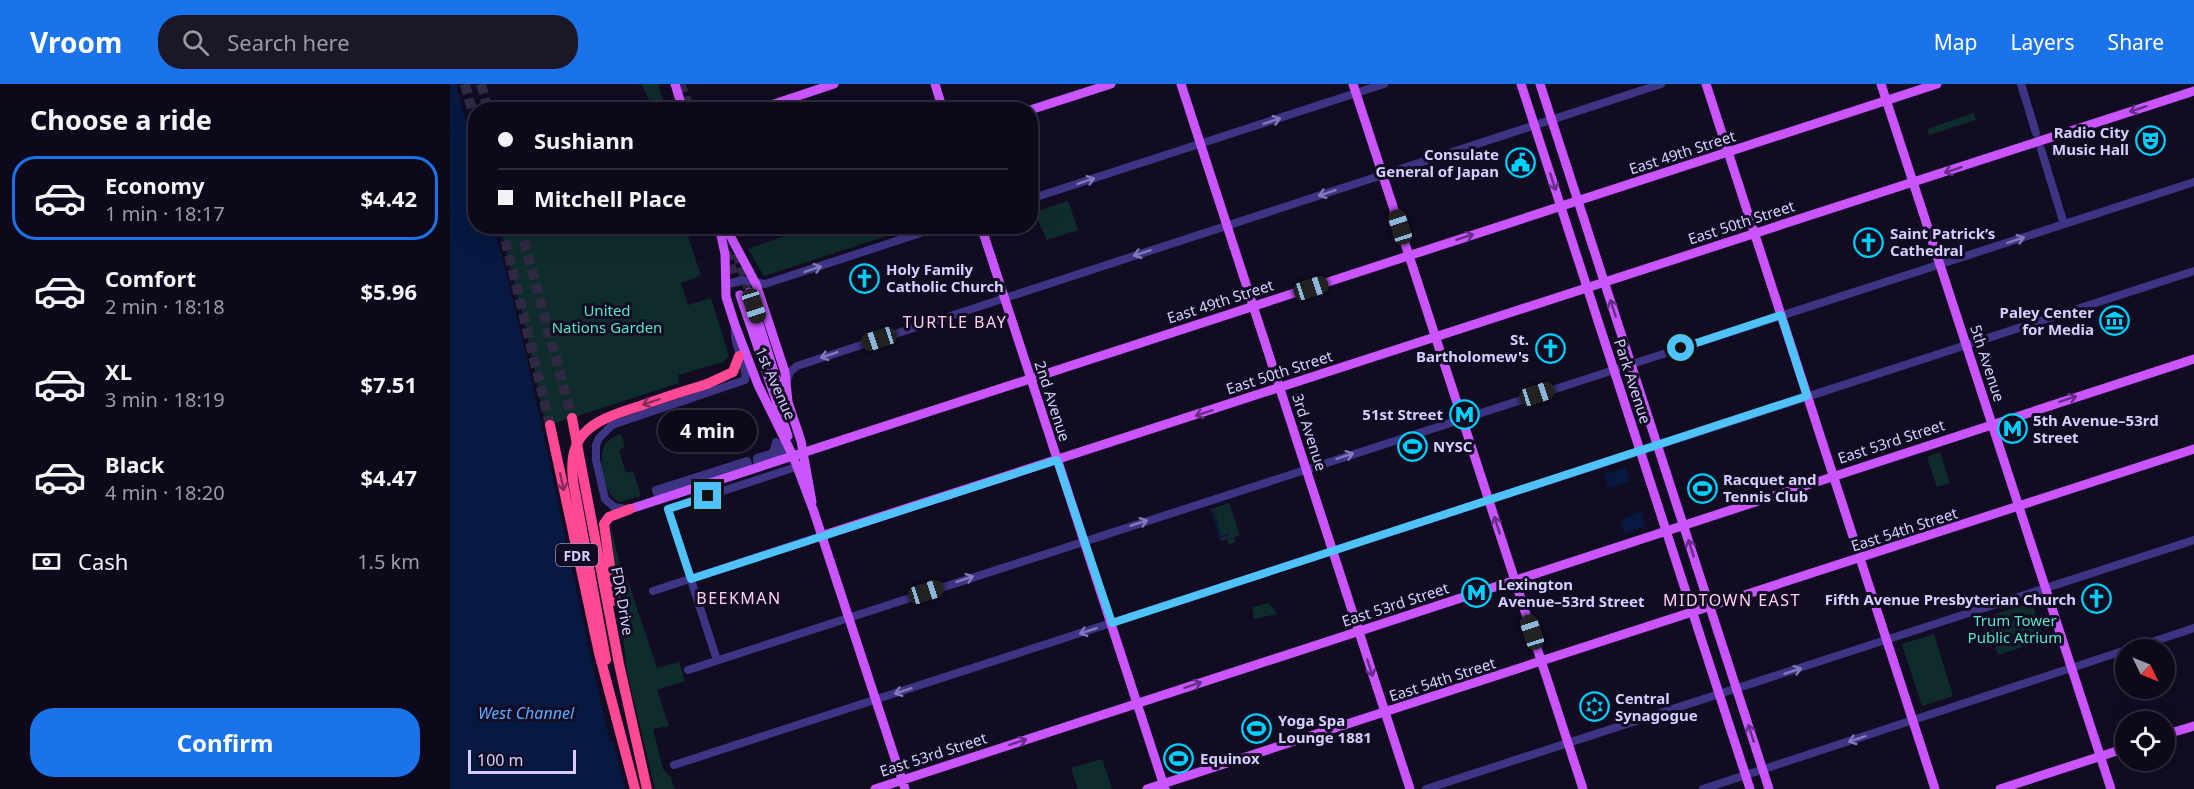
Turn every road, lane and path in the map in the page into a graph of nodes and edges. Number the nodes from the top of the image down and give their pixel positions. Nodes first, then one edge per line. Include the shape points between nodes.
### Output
1 (675, 84) edge
2 (834, 84) edge
3 (935, 84) edge
4 (1111, 84) edge
5 (1181, 84) edge
6 (1384, 84) edge
7 (1521, 84) edge
8 (1540, 84) edge
9 (1661, 84) edge
10 (1706, 84) edge
11 (1881, 84) edge
12 (1937, 84) edge
13 (2021, 84) edge
14 (1355, 88) edge
15 (2194, 91) edge
16 (1887, 100) junction
17 (681, 102) edge
18 (780, 102) edge
19 (941, 102) edge
20 (1038, 107) edge
21 (1552, 121) junction
22 (1535, 126) junction
23 (2036, 133) dead end
24 (1201, 144) junction
25 (2042, 149) dead end
26 (1728, 152) junction
27 (1383, 176) junction
28 (1914, 182) junction
29 (2194, 182) edge
30 (1038, 196) edge
31 (1578, 201) junction
32 (1562, 207) junction
33 (2064, 224) junction
34 (1227, 225) junction
35 (1754, 233) junction
36 (721, 234) edge
37 (728, 234) edge
38 (918, 234) edge
39 (984, 234) edge
40 (1409, 255) junction
41 (1940, 264) junction
42 (2194, 271) edge
43 (1605, 282) junction
44 (727, 284) junction
45 (1587, 287) junction
46 (749, 290) junction
47 (1004, 297) junction
48 (1253, 306) junction
49 (1781, 315) junction
50 (735, 325) junction
51 (1436, 337) junction
52 (1966, 345) junction
53 (739, 356) junction
54 (2194, 359) edge
55 (1631, 364) junction
56 (1614, 369) junction
57 (1030, 378) junction
58 (786, 382) junction
59 (1280, 388) junction
60 (1807, 396) junction
61 (572, 418) tunnel mouth
62 (1462, 418) junction
63 (1992, 424) junction
64 (550, 425) tunnel mouth
65 (1658, 446) junction
66 (2194, 449) edge
67 (1641, 451) junction
68 (797, 454) junction
69 (1057, 460) junction
70 (748, 464) joint
71 (796, 467) junction
72 (1306, 469) junction
73 (1833, 476) junction
74 (1489, 500) junction
75 (2019, 507) junction
76 (630, 509) junction
77 (814, 512) junction
78 (1684, 526) junction
79 (1666, 531) junction
80 (821, 536) junction
81 (2194, 540) edge
82 (1083, 541) junction
83 (1333, 552) junction
84 (1860, 559) junction
85 (691, 579) junction
86 (1515, 581) junction
87 (2046, 588) junction
88 (653, 591) dead end
89 (1710, 607) junction
90 (1693, 612) junction
91 (849, 616) junction
92 (1112, 623) junction
93 (2194, 628) edge
94 (1359, 631) junction
95 (2160, 639) edge
96 (614, 640) junction
97 (1887, 640) junction
98 (2115, 654) edge
99 (717, 660) junction
100 (1541, 662) junction
101 (2071, 668) junction
102 (688, 670) dead end
103 (608, 684) junction
104 (1737, 689) junction
105 (1720, 695) junction
106 (876, 698) junction
107 (1138, 703) junction
108 (1385, 713) junction
109 (1913, 720) junction
110 (2194, 726) edge
111 (2175, 732) edge
112 (1568, 744) junction
113 (2115, 751) edge
114 (2100, 756) junction
115 (674, 765) dead end
116 (1763, 770) junction
117 (1746, 775) junction
118 (904, 784) edge
119 (1164, 786) edge
120 (635, 789) edge
121 (647, 789) edge
122 (875, 789) edge
123 (1147, 789) edge
124 (1410, 789) edge
125 (1426, 789) edge
126 (1582, 789) edge
127 (1703, 789) edge
128 (1750, 789) edge
129 (1769, 789) edge
130 (1935, 789) edge
131 (2000, 789) edge
132 (2111, 789) edge

1 - 17 main road
2 - 18 main road
3 - 19 main road
4 - 20 main road
5 - 24 main road, 3rd Avenue
6 - 14 street
7 - 22 main road, Park Avenue
8 - 21 main road, Park Avenue
9 - 21 street
10 - 26 main road
11 - 16 main road, 5th Avenue
12 - 16 main road, East 49th Street
13 - 23 street
24 -> 14 street
14 - 27 main road
15 -> 28 main road, East 50th Street
16 - 26 main road, East 49th Street
16 - 28 main road, 5th Avenue
21 - 22 street
21 - 31 main road, Park Avenue
22 - 27 street
22 -> 32 main road, Park Avenue
30 -> 24 street
24 - 34 main road, 3rd Avenue
25 - 33 street
26 - 31 main road, East 49th Street
26 - 35 main road
27 -> 34 street
27 - 40 main road
28 - 35 main road, East 50th Street
28 - 41 main road, 5th Avenue
29 - 33 street
31 - 32 main road, East 49th Street
31 - 43 main road, Park Avenue
40 -> 32 main road, East 49th Street
32 - 45 main road, Park Avenue
41 -> 33 street
34 -> 47 street
34 - 48 main road, 3rd Avenue
35 - 43 main road, East 50th Street
35 - 49 main road
36 - 44 main road, 1st Avenue
37 - 46 main road, 1st Avenue
46 -> 38 street
39 - 47 main road, 2nd Avenue
40 - 48 main road, East 49th Street
40 - 51 main road
41 - 49 street
41 - 52 main road, 5th Avenue
42 - 52 street
43 - 45 main road, East 50th Street
55 -> 43 main road, Park Avenue
44 - 46 street via 743,280
44 - 50 main road, 1st Avenue via 726,297
45 - 51 main road, East 50th Street
45 - 56 main road, Park Avenue
46 - 58 main road, 1st Avenue
46 - 68 main road via 760,347
47 - 57 main road, 2nd Avenue
47 -> 58 street via 797,366
48 - 57 main road, East 49th Street
48 - 59 main road, 3rd Avenue
49 - 55 street
49 - 60 main road
50 - 53 street
50 - 68 main road, 1st Avenue via 758,385
51 - 59 main road, East 50th Street
51 - 62 main road
52 - 60 street
52 - 63 main road, 5th Avenue
53 - 76 street via 746,374 744,381 612,425 602,434 596,445 603,496 614,507
53 -> 103 highway, bridge via 733,372 609,416 589,427 577,442 571,472
63 -> 54 main road, East 53rd Street
55 - 56 street
55 - 65 main road, Park Avenue
56 - 62 street
56 - 67 main road, Park Avenue
57 - 68 main road, East 49th Street
57 - 69 main road, 2nd Avenue
58 - 68 main road, 1st Avenue via 801,441
59 -> 69 main road, East 50th Street
59 - 72 main road, 3rd Avenue
60 - 65 street
60 - 73 main road
61 - 96 highway, FDR Drive / FDR
72 -> 62 street
62 - 74 main road
63 - 73 main road, East 53rd Street
63 - 75 main road, 5th Avenue
64 -> 103 highway, FDR
65 - 67 street
65 - 78 main road, Park Avenue
66 - 75 main road, East 54th Street
67 - 74 street
67 - 79 main road, Park Avenue
68 - 71 main road, 1st Avenue
68 - 76 main road, East 49th Street
68 - 77 main road, 1st Avenue
69 - 80 main road, East 50th Street
69 - 82 main road, 2nd Avenue
70 - 70 street via 747,461 656,490 657,493
71 - 77 main road, 1st Avenue
71 - 85 street via 668,509
82 -> 72 street
72 - 83 main road, 3rd Avenue
73 - 78 main road, East 53rd Street
73 - 84 main road
74 - 83 street
86 -> 74 main road
75 - 84 main road, East 54th Street
75 - 87 main road, 5th Avenue
76 - 96 highway via 609,517 604,524 615,603
77 - 80 main road, 1st Avenue
78 - 79 main road, East 53rd Street
89 -> 78 main road, Park Avenue
79 - 86 main road, East 53rd Street
79 - 90 main road, Park Avenue
80 - 85 street, East 50th Street
80 - 91 main road, 1st Avenue
81 - 87 street
91 -> 82 street
82 - 92 main road, 2nd Avenue
83 - 92 street
83 - 94 main road, 3rd Avenue
84 - 89 main road, East 54th Street
84 - 97 main road
85 - 88 street, East 50th Street
85 - 99 street
86 - 94 main road, East 53rd Street
86 - 100 main road
87 - 97 street
87 - 101 main road, 5th Avenue
89 - 90 main road, East 54th Street
89 - 104 main road, Park Avenue
90 - 100 main road, East 54th Street
90 - 105 main road, Park Avenue
91 - 99 street
91 - 106 main road, 1st Avenue
92 -> 106 street
92 - 107 main road, 2nd Avenue
93 - 95 street
107 -> 94 main road, East 53rd Street
94 -> 108 main road, 3rd Avenue
96 - 121 highway, FDR Drive / FDR
104 -> 97 street
97 - 109 main road
98 - 101 street
99 - 102 street
100 - 108 main road, East 54th Street
100 - 112 main road
101 - 109 street
101 - 114 main road, 5th Avenue
103 - 120 highway, FDR
104 - 105 street
116 -> 104 main road, Park Avenue
105 - 112 street
105 - 117 main road, Park Avenue
106 - 115 street
106 - 118 main road, 1st Avenue
118 -> 107 main road, East 53rd Street
107 - 119 main road, 2nd Avenue
108 - 119 main road, East 54th Street
108 - 124 main road, 3rd Avenue
109 -> 116 street
109 - 130 main road
110 - 111 main road
112 - 125 street
112 - 126 main road
113 - 114 main road
114 - 131 main road
114 - 132 main road, 5th Avenue
116 - 117 street
116 - 129 main road, Park Avenue
117 - 127 street
117 - 128 main road, Park Avenue
118 - 122 main road, East 53rd Street
119 - 123 main road, East 54th Street

